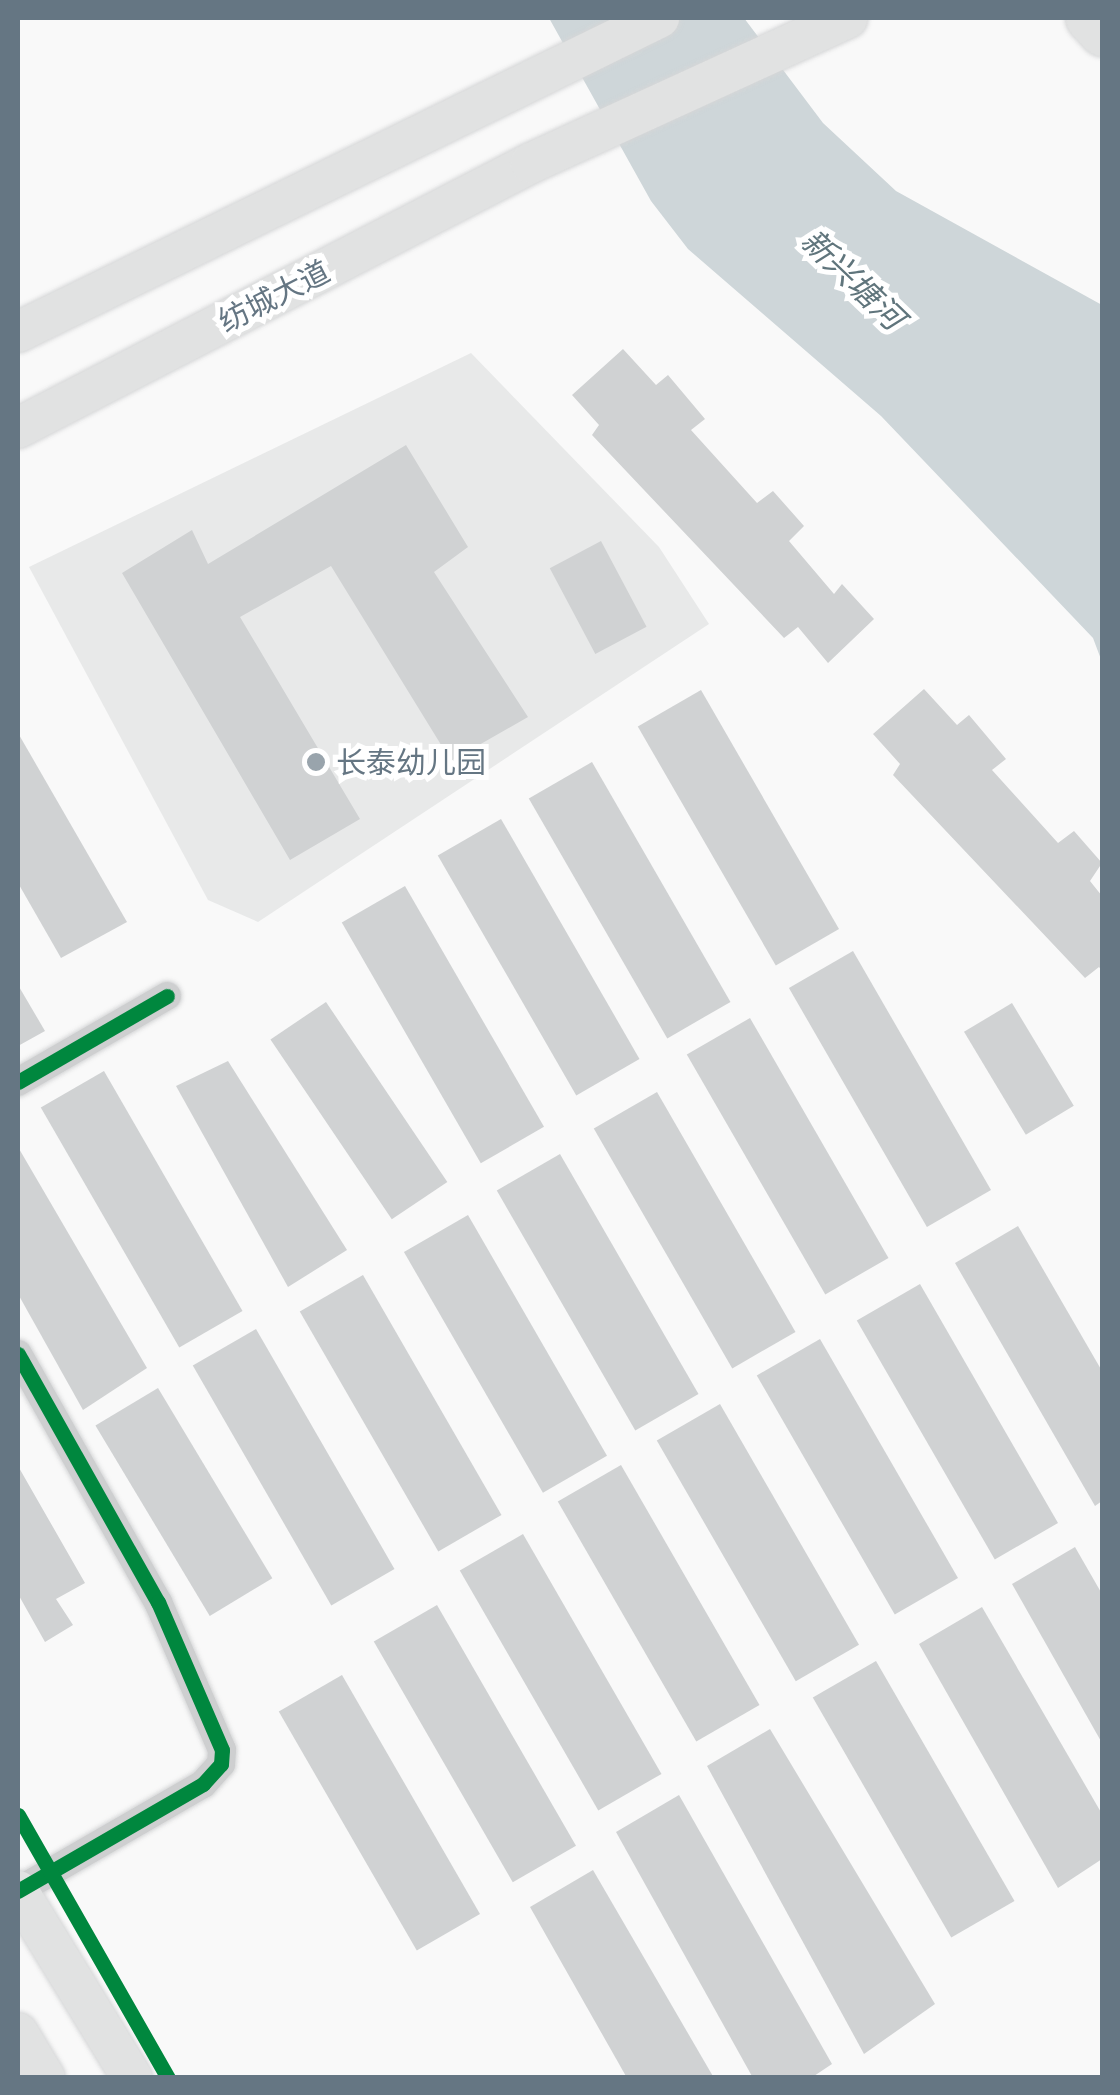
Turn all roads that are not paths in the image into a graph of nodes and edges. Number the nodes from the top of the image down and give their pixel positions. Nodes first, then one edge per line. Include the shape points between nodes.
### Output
1 (658, 18) edge
2 (846, 18) edge
3 (1088, 18) edge
4 (1102, 33) edge
5 (18, 332) edge
6 (18, 428) edge
7 (167, 996) dead end
8 (18, 1082) edge
9 (18, 1354) edge
10 (18, 1891) edge
11 (18, 2033) edge
12 (45, 2078) edge
13 (132, 2078) edge

1 - 5 main road
2 - 6 main road, 纺城大道 via 530,164
3 - 4 main road
7 - 8 street
9 - 10 street via 158,1602 222,1750 221,1764 203,1784
10 - 13 main road
11 - 12 main road

